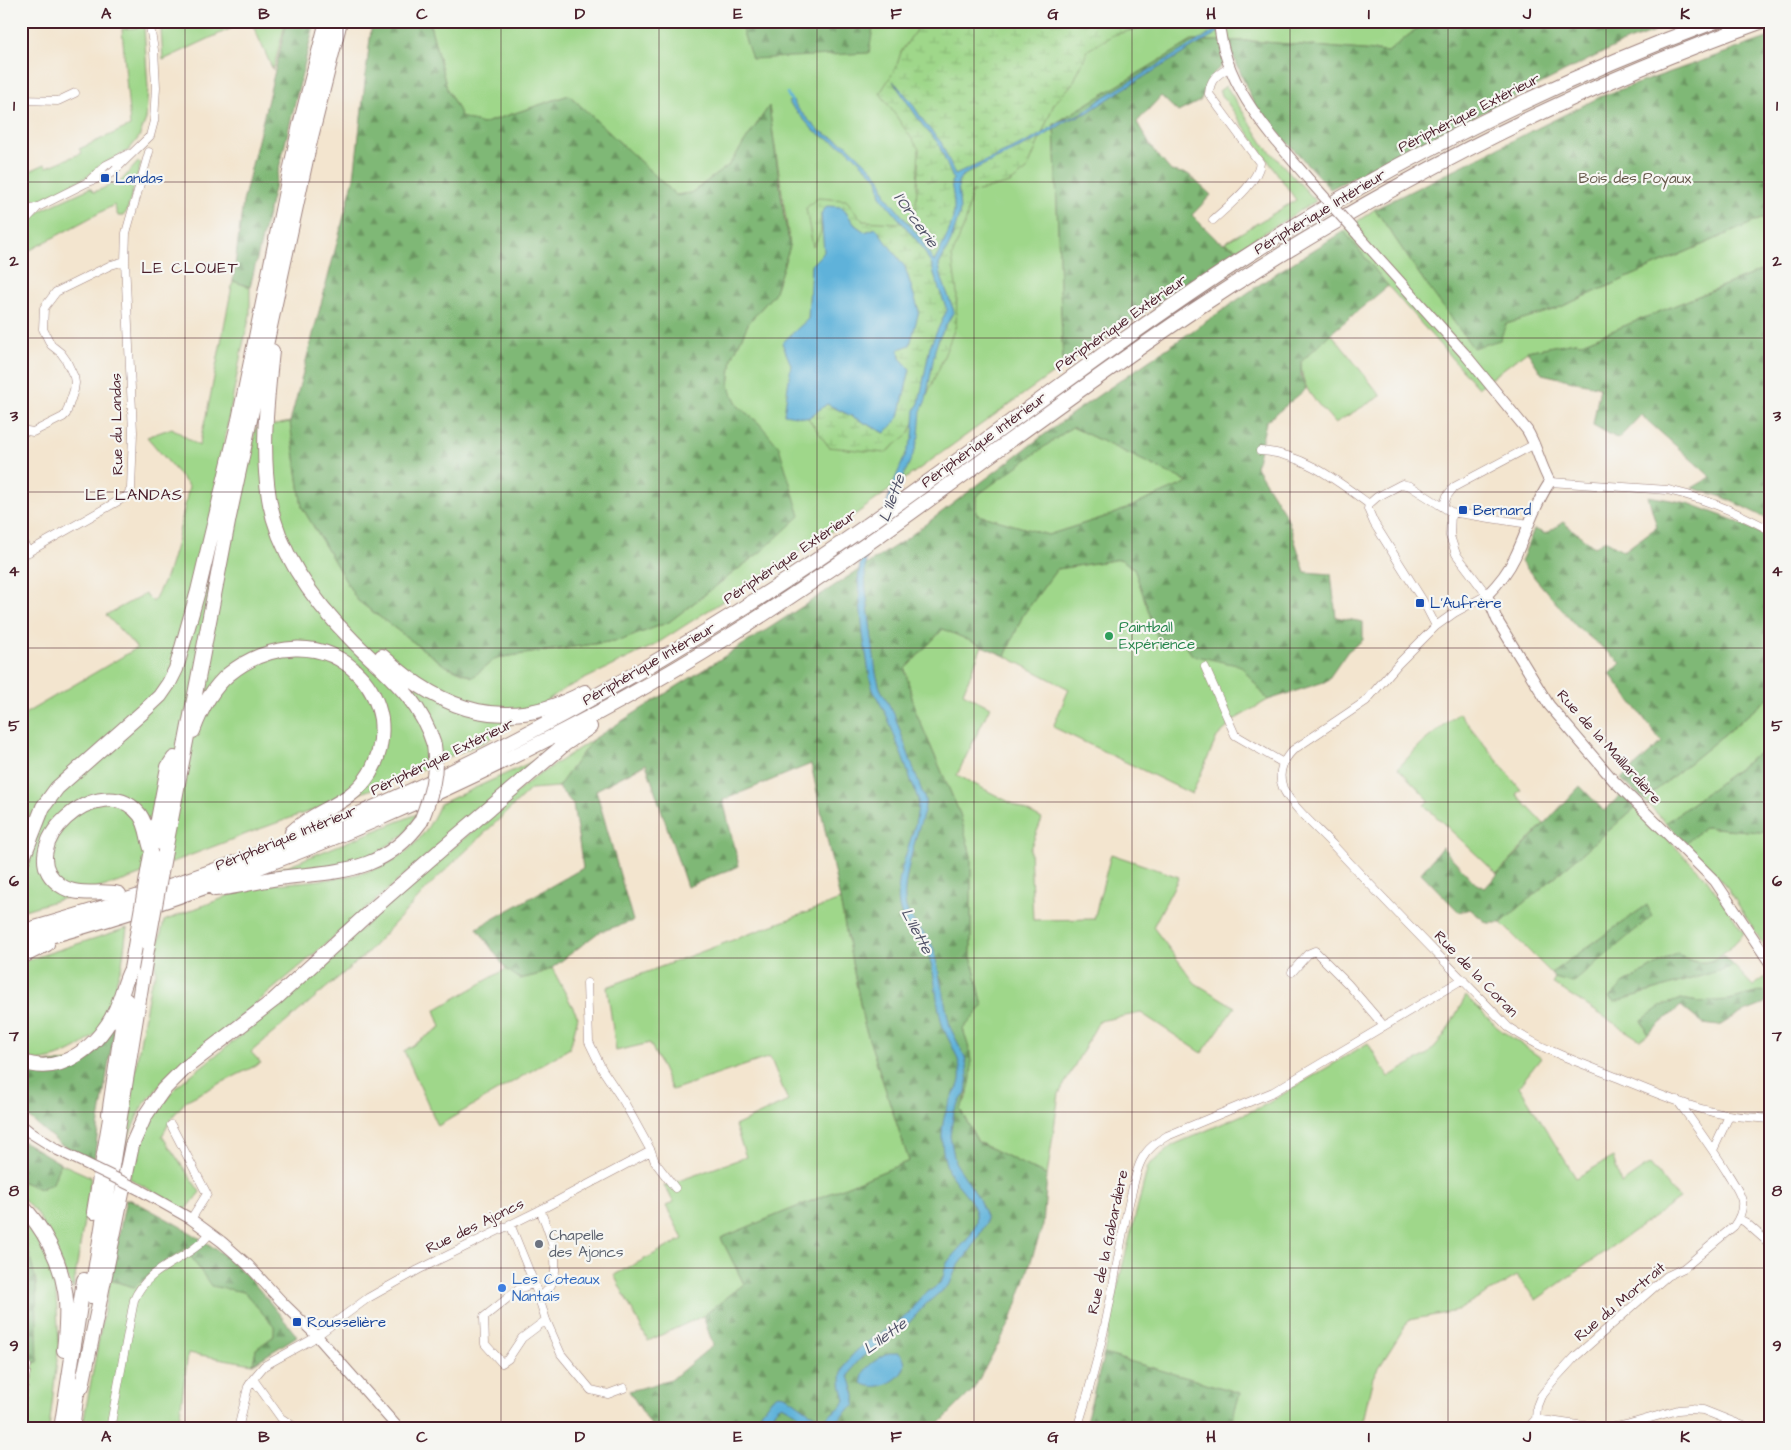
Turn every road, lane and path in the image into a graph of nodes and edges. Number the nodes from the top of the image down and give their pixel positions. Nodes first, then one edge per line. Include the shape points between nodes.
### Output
1 (149, 21) edge
2 (327, 21) edge
3 (340, 21) edge
4 (1716, 21) edge
5 (1763, 21) edge
6 (1219, 27) edge
7 (1230, 67) junction
8 (75, 93) dead end
9 (21, 100) edge
10 (149, 152) dead end
11 (38, 207) junction
12 (21, 212) edge
13 (1213, 220) dead end
14 (21, 225) edge
15 (125, 261) junction
16 (274, 313) junction
17 (21, 430) edge
18 (1535, 444) junction
19 (1260, 451) dead end
20 (1550, 482) junction
21 (229, 487) junction
22 (1369, 504) junction
23 (1443, 507) junction
24 (1451, 512) junction
25 (222, 518) junction
26 (1529, 524) junction
27 (1770, 530) edge
28 (21, 540) edge
29 (29, 552) junction
30 (21, 556) edge
31 (1487, 596) junction
32 (326, 610) junction
33 (1436, 626) junction
34 (1205, 667) dead end
35 (657, 680) junction
36 (621, 683) junction
37 (1283, 764) junction
38 (179, 772) junction
39 (390, 800) junction
40 (21, 818) edge
41 (292, 832) junction
42 (31, 838) junction
43 (156, 852) junction
44 (21, 863) edge
45 (207, 886) junction
46 (120, 894) junction
47 (21, 922) edge
48 (21, 932) edge
49 (54, 936) junction
50 (21, 944) edge
51 (144, 945) junction
52 (21, 957) edge
53 (1770, 963) edge
54 (131, 969) junction
55 (1292, 972) dead end
56 (1463, 979) junction
57 (588, 983) dead end
58 (1384, 1026) junction
59 (21, 1061) edge
60 (1677, 1100) junction
61 (1729, 1116) junction
62 (1770, 1119) edge
63 (21, 1125) edge
64 (171, 1125) dead end
65 (108, 1128) junction
66 (1713, 1150) junction
67 (651, 1151) junction
68 (675, 1188) dead end
69 (21, 1205) edge
70 (540, 1210) junction
71 (191, 1219) junction
72 (1739, 1219) junction
73 (510, 1224) junction
74 (210, 1232) junction
75 (1770, 1244) edge
76 (534, 1283) junction
77 (538, 1298) junction
78 (546, 1320) junction
79 (317, 1336) junction
80 (76, 1361) junction
81 (26, 1366) dead end
82 (253, 1379) junction
83 (624, 1388) dead end
84 (72, 1391) junction
85 (21, 1405) edge
86 (1536, 1419) junction
87 (1732, 1420) junction
88 (293, 1426) dead end
89 (61, 1429) edge
90 (72, 1429) edge
91 (110, 1429) edge
92 (238, 1429) edge
93 (399, 1429) edge
94 (1077, 1429) edge
95 (1527, 1429) edge
96 (1606, 1429) edge
97 (1730, 1429) edge
98 (1751, 1429) edge

1 - 11 street via 156,67 156,99 147,139 112,173
2 - 21 highway via 290,169 239,420
3 - 16 highway via 310,141
4 - 36 highway, Périphérique Extérieur via 1598,68 1505,111 1318,212 1151,320 843,542 744,608
5 - 35 highway, Périphérique Intérieur via 1664,58 1466,149 1281,253 1173,324 851,556
6 - 7 street
7 - 13 street via 1215,77 1209,94 1260,163 1260,170
7 - 18 street, bridge via 1252,110 1310,181 1464,353
8 - 9 street via 58,101
10 - 15 street via 126,233
11 - 12 street
11 - 14 street
15 - 17 street via 56,292 44,308 43,329 51,345 66,360 75,383 63,417 33,432
15 - 29 street, Rue du Landas via 131,489 126,496
16 - 21 highway
16 - 32 highway via 265,446 269,499 290,560
18 - 20 street via 1542,469
18 - 23 street via 1454,487
19 - 22 street via 1284,454 1308,464
20 - 26 street via 1540,495
20 - 27 street via 1676,492 1713,502
21 - 25 highway
22 - 23 street via 1402,484
22 - 33 street via 1374,523
23 - 24 street
24 - 26 street
24 - 31 street via 1450,536 1456,554
25 - 38 highway
25 - 42 highway via 169,683 144,711 56,788 43,807
25 - 43 highway
26 - 31 street via 1508,570
28 - 29 street
29 - 30 street, Rue du Landas
31 - 33 street
31 - 53 street, Rue de la Maillardière via 1496,620 1548,705 1614,780 1715,881
32 - 36 highway via 424,688 473,711 502,715 534,712 574,698 602,683
32 - 45 highway, bridge via 402,688 429,730 436,769 431,797 421,821 397,848 362,866 225,889
33 - 37 street via 1366,702 1297,748
34 - 37 street via 1235,734
35 - 45 highway, Périphérique Intérieur via 544,742 459,783 308,848
35 - 84 highway via 648,694 584,730 544,761 274,1000 184,1069 164,1090 145,1116 132,1145 82,1386
36 - 39 highway, Périphérique Extérieur via 512,742
37 - 56 street, Rue de la Coran via 1280,776 1285,792 1302,813
38 - 41 highway via 207,700 236,669 257,657 288,649 321,651 340,659 362,677 375,698 382,732 379,753 370,773 354,793 300,824
38 - 43 highway
39 - 41 highway via 383,795
39 - 48 highway, Périphérique Extérieur via 184,881
40 - 42 highway
41 - 46 highway
42 - 44 highway
43 - 46 highway via 134,808 118,801 91,803 74,811 57,827 46,852 46,863 53,879 73,891
43 - 51 highway, bridge
43 - 54 highway, bridge
45 - 49 highway, Périphérique Intérieur
46 - 47 highway
49 - 50 highway, Périphérique Intérieur
49 - 52 highway via 45,946
51 - 65 highway
51 - 80 highway
54 - 59 highway via 113,1017 92,1044 58,1064 37,1066
54 - 65 highway
55 - 58 street via 1308,954 1315,951
56 - 58 street, Rue de la Gabardière
56 - 60 street, Rue de la Coran via 1508,1027 1532,1042
57 - 67 street via 589,1042 602,1070
58 - 94 street, Rue de la Gabardière via 1273,1092 1181,1129 1154,1144 1147,1152 1138,1167 1128,1204 1094,1377
60 - 61 street, Rue de la Coran
60 - 66 street
61 - 62 street, Rue de la Coran
61 - 66 street
63 - 71 street, bridge via 58,1150
64 - 71 street via 207,1194
65 - 80 highway
66 - 72 street via 1742,1201
67 - 68 street via 655,1162
67 - 70 street, Rue des Ajoncs
69 - 84 highway via 44,1235 58,1264 65,1292 67,1324 62,1376
70 - 73 street, Rue des Ajoncs
70 - 77 street via 556,1268 553,1283
71 - 74 street
72 - 75 street
72 - 86 street, Rue du Mortrait via 1684,1268 1667,1276 1574,1358 1541,1396
73 - 76 street
73 - 79 street, Rue des Ajoncs via 368,1298
74 - 79 street via 248,1265
74 - 91 street via 192,1249 155,1273 138,1292
76 - 77 street
76 - 78 street via 519,1289 484,1317 485,1344 502,1363 522,1338
77 - 78 street
78 - 83 street via 561,1354 591,1390 608,1394
79 - 82 street, Rue des Ajoncs via 264,1366
79 - 93 street
80 - 84 highway
81 - 85 street
82 - 88 street via 281,1418
82 - 92 street
84 - 89 highway
84 - 90 highway
86 - 95 street
86 - 96 street
87 - 96 street via 1703,1410 1678,1410
87 - 97 street
87 - 98 street

